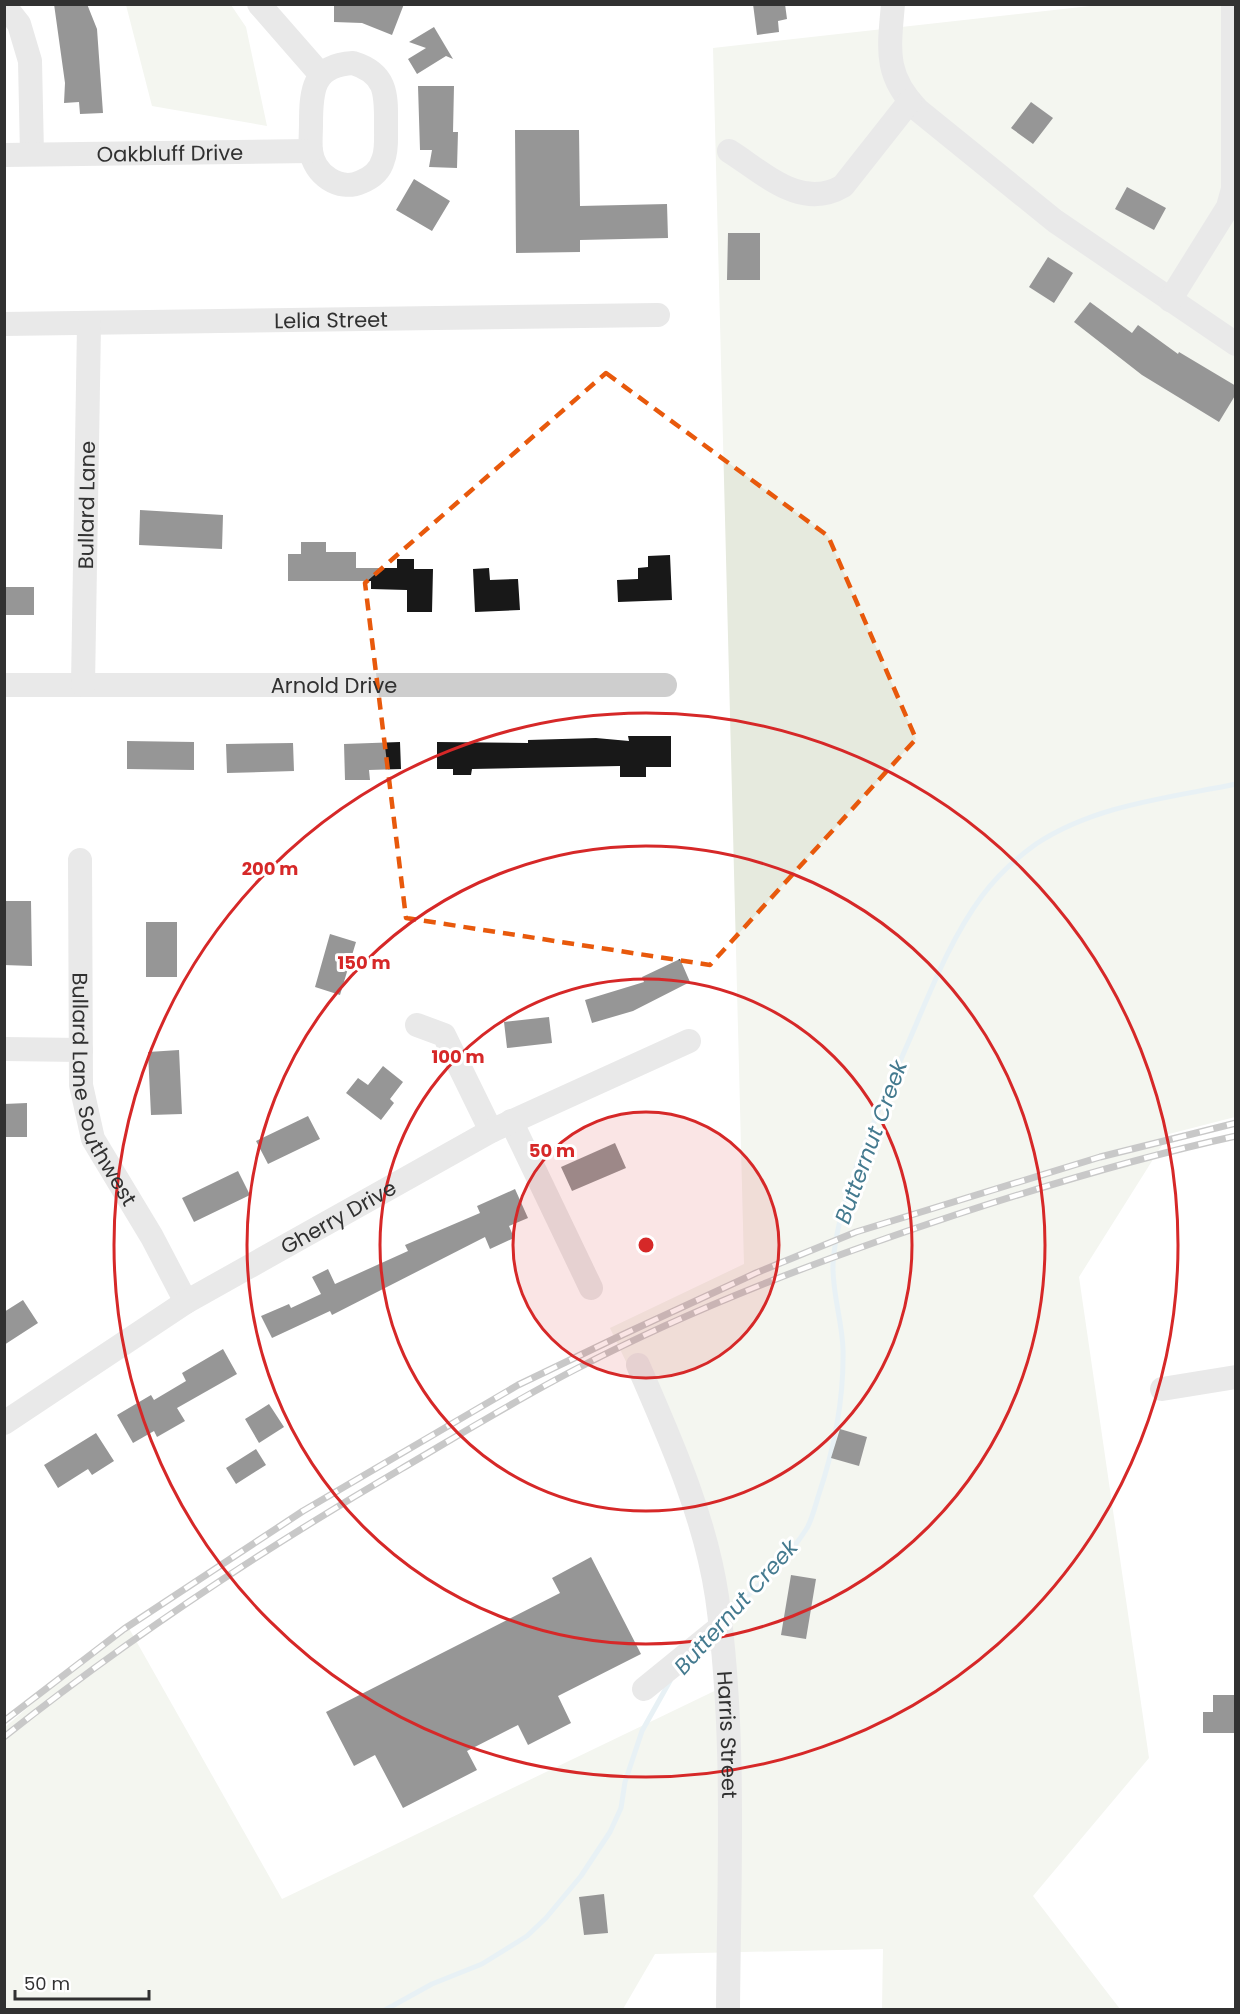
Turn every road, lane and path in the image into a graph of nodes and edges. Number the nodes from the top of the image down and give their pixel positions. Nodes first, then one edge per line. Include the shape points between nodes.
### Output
1 (259, 4) edge
2 (892, 4) edge
3 (1233, 4) edge
4 (4, 5) edge
5 (321, 75) junction
6 (910, 101) junction
7 (311, 151) junction
8 (729, 151) dead end
9 (32, 154) junction
10 (4, 155) edge
11 (1170, 300) junction
12 (658, 315) dead end
13 (4, 324) edge
14 (89, 324) junction
15 (1236, 344) edge
16 (4, 685) edge
17 (83, 685) junction
18 (664, 685) dead end
19 (80, 860) dead end
20 (417, 1025) dead end
21 (689, 1041) dead end
22 (4, 1049) edge
23 (81, 1050) junction
24 (501, 1126) junction
25 (591, 1288) dead end
26 (186, 1302) junction
27 (638, 1365) dead end
28 (1236, 1377) edge
29 (1162, 1389) dead end
30 (4, 1423) edge
31 (719, 1628) junction
32 (644, 1689) dead end
33 (728, 2010) edge

1 - 5 street
2 - 6 street via 890,67
3 - 11 street via 1233,189 1228,207
4 - 9 street via 19,24 30,61
5 - 7 street via 312,92
5 - 7 street via 330,67 353,63 374,73 385,94 385,154 377,172 368,179 345,185 324,176
6 - 8 street via 843,186 828,195 795,193
6 - 11 street via 1055,220
7 - 9 street, Oakbluff Drive
9 - 10 street, Oakbluff Drive
11 - 15 street
12 - 14 street, Lelia Street
13 - 14 street, Lelia Street
14 - 17 street, Bullard Lane
16 - 17 street, Arnold Drive
17 - 18 street, Arnold Drive
19 - 23 street, Bullard Lane Southwest
20 - 24 street via 444,1035
21 - 24 street, Gherry Drive
22 - 23 street
23 - 26 street, Bullard Lane Southwest via 81,1085 93,1139
24 - 25 street
24 - 26 street, Gherry Drive
26 - 30 street, Gherry Drive
27 - 31 street, Harris Street via 701,1526
28 - 29 street
31 - 32 street
31 - 33 street, Harris Street via 727,1710

